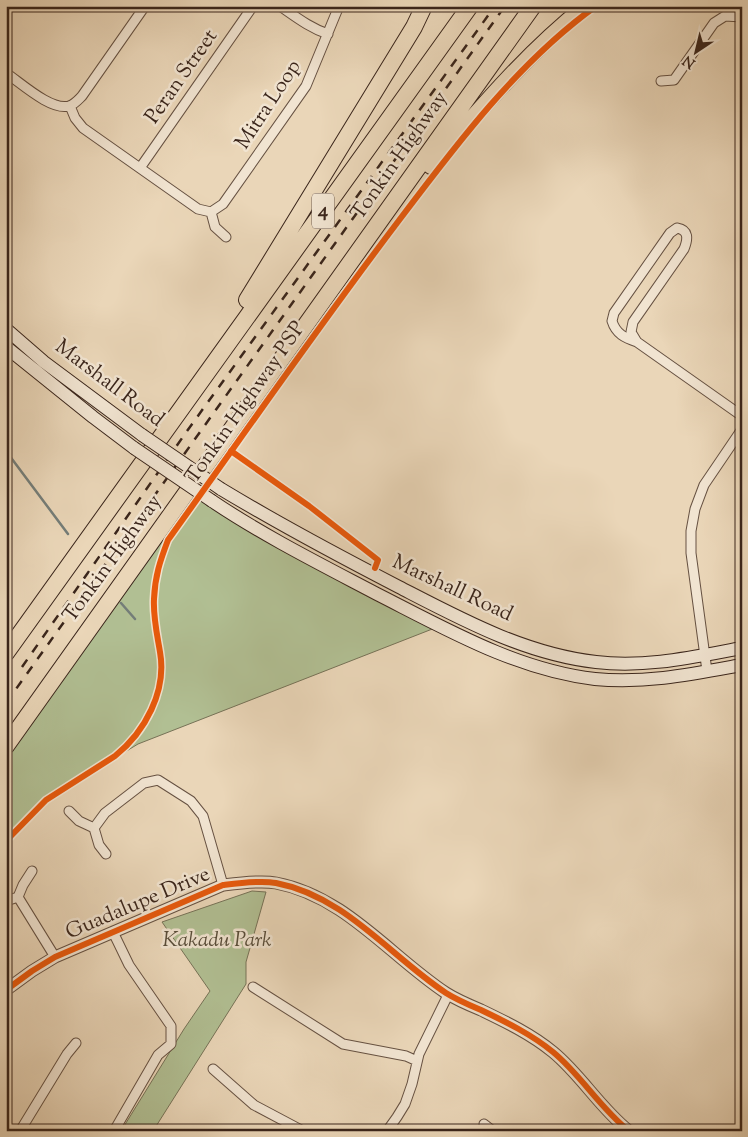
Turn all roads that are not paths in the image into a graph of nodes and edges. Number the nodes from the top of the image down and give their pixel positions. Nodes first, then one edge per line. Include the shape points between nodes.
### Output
1 (145, 6) edge
2 (253, 6) edge
3 (280, 6) edge
4 (339, 6) edge
5 (416, 6) edge
6 (424, 6) edge
7 (470, 6) edge
8 (533, 6) edge
9 (586, 6) edge
10 (742, 17) edge
11 (328, 34) junction
12 (6, 73) edge
13 (385, 74) junction
14 (661, 81) dead end
15 (70, 106) junction
16 (140, 168) junction
17 (211, 212) junction
18 (226, 237) dead end
19 (6, 329) edge
20 (637, 342) junction
21 (6, 347) edge
22 (177, 415) junction
23 (742, 416) edge
24 (742, 429) edge
25 (220, 446) junction
26 (742, 648) edge
27 (6, 653) edge
28 (704, 655) junction
29 (742, 665) edge
30 (707, 671) junction
31 (6, 746) edge
32 (68, 810) dead end
33 (94, 828) junction
34 (106, 854) dead end
35 (32, 870) dead end
36 (223, 885) junction
37 (18, 897) junction
38 (6, 901) edge
39 (113, 932) junction
40 (55, 957) junction
41 (253, 987) dead end
42 (6, 990) edge
43 (448, 995) junction
44 (76, 1043) dead end
45 (417, 1061) junction
46 (214, 1069) dead end
47 (484, 1124) dead end
48 (20, 1131) edge
49 (114, 1131) edge
50 (303, 1131) edge
51 (387, 1131) edge
52 (493, 1131) edge
53 (629, 1131) edge

1 - 15 street via 82,96
2 - 16 street, Peran Street
3 - 11 street
4 - 11 street, Mitra Loop
5 - 13 highway
6 - 13 highway
7 - 22 highway, Tonkin Highway / 4
8 - 25 highway, Tonkin Highway
9 - 25 highway via 532,52 502,83 412,188
10 - 14 street via 725,16 714,23 674,80
11 - 17 street, Mitra Loop via 306,86 223,204
12 - 15 street via 51,104
13 - 22 highway
15 - 16 street via 82,128
16 - 17 street via 198,209
17 - 18 street via 216,227
19 - 28 main road, Marshall Road, bridge via 44,362 220,489 374,574 460,617 559,656 616,664 654,663
20 - 20 street via 617,332 612,321 614,313 670,233 681,229 687,237 684,248 633,322 631,332
20 - 23 street
21 - 30 main road, Marshall Road, bridge via 134,448 212,501 337,573 435,623 517,660 575,676 655,679
22 - 27 highway, Tonkin Highway / 4
24 - 28 street via 704,485 691,531
25 - 31 highway, Tonkin Highway
26 - 28 main road, Marshall Road
28 - 30 street
29 - 30 main road, Marshall Road
32 - 33 street via 79,821
33 - 34 street
33 - 36 street via 105,813 144,783 158,780 191,801 203,816
35 - 37 street
36 - 39 street, Guadalupe Drive
36 - 43 street, Guadalupe Drive via 275,882 310,892 344,912
37 - 38 street
37 - 40 street
39 - 40 street, Guadalupe Drive
39 - 49 street via 129,965 171,1026 171,1044 158,1054
40 - 42 street, Guadalupe Drive
41 - 45 street via 344,1044
43 - 45 street
43 - 53 street, Guadalupe Drive via 537,1039 570,1067
44 - 48 street
45 - 51 street via 404,1104
46 - 50 street via 254,1105
47 - 52 street

